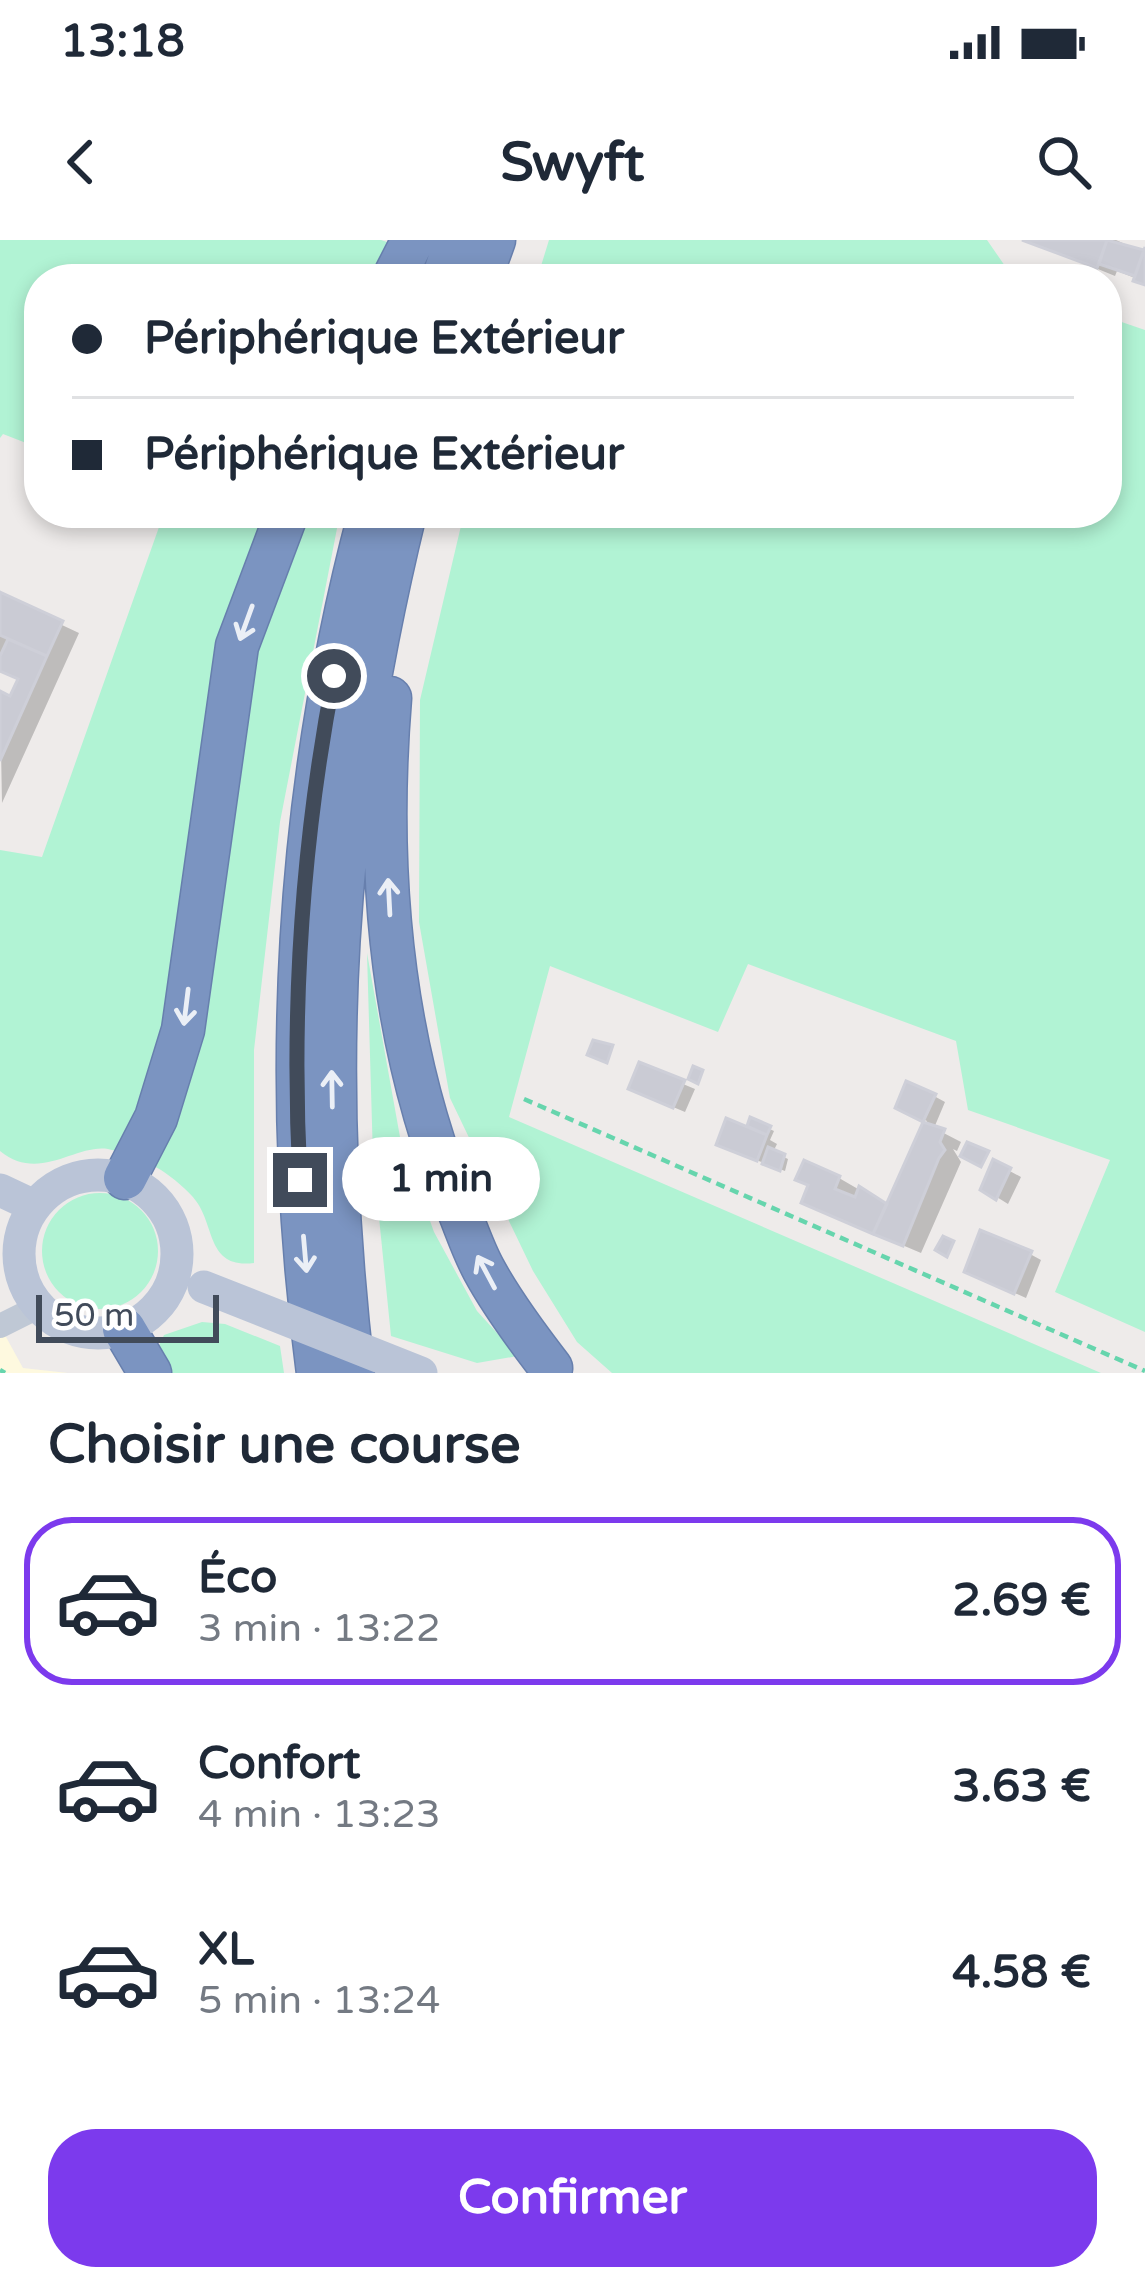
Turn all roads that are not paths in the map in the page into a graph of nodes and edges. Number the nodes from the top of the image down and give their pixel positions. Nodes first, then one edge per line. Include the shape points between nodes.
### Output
1 (281, 528) edge
2 (366, 528) edge
3 (401, 528) edge
4 (388, 582) junction
5 (125, 1178) junction
6 (0, 1190) edge
7 (34, 1206) junction
8 (190, 1281) junction
9 (38, 1307) junction
10 (0, 1326) edge
11 (124, 1329) junction
12 (553, 1372) edge
13 (150, 1373) edge
14 (318, 1373) edge
15 (353, 1373) edge
16 (421, 1373) edge

1 -> 5 highway via 237,646 183,1030 156,1118
2 -> 14 highway via 324,730 299,968 298,1147
3 - 4 highway
12 -> 4 highway via 482,1267 434,1151 399,1006 386,749 401,621
15 -> 4 highway via 334,1150 333,992 349,806
5 - 7 street via 77,1177
5 - 8 street via 167,1214
6 - 7 street
7 - 9 street via 18,1257
8 - 11 street
8 - 16 street, bridge
9 - 10 street
9 - 11 street via 78,1331
11 - 13 highway

